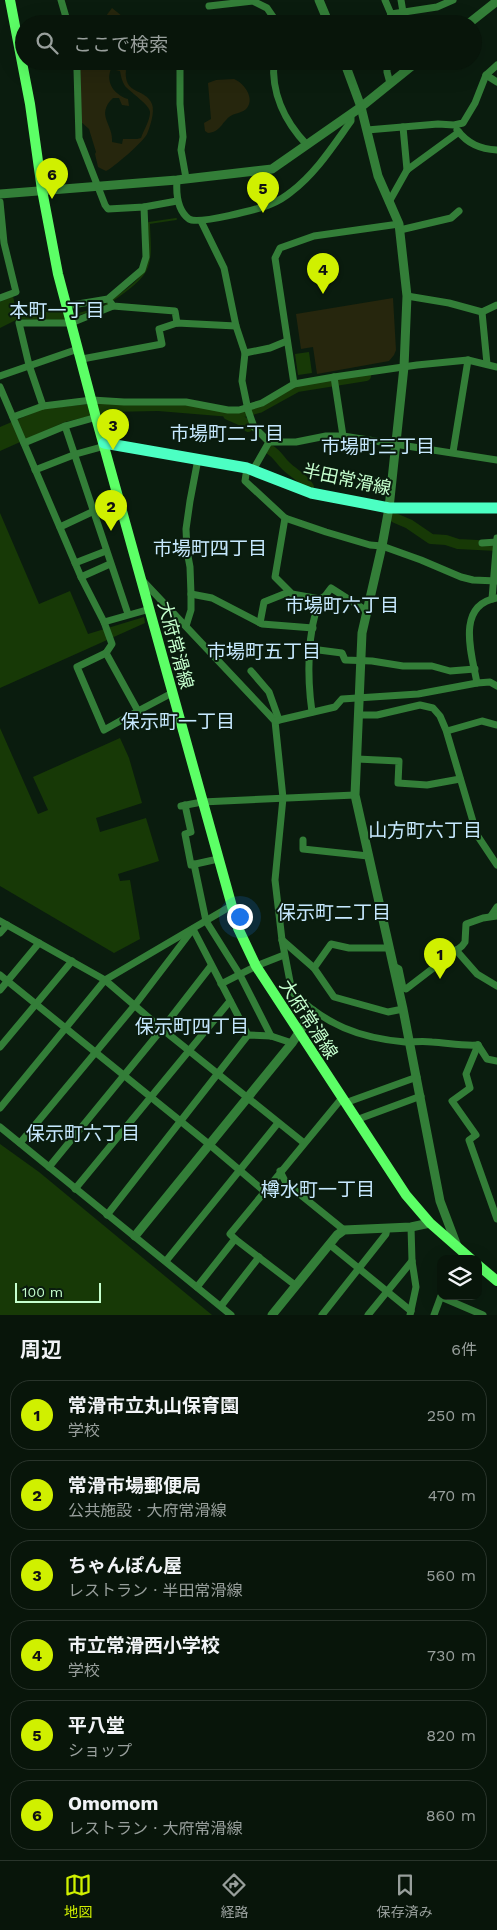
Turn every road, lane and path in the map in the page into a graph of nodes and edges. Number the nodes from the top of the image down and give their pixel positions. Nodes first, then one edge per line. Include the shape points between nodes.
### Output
1 (10, 0) edge
2 (61, 0) edge
3 (318, 0) edge
4 (385, 0) edge
5 (401, 0) edge
6 (453, 0) edge
7 (497, 2) edge
8 (209, 6) dead end
9 (403, 12) junction
10 (391, 14) joint
11 (65, 15) edge
12 (273, 15) edge
13 (325, 15) edge
14 (480, 15) edge
15 (15, 26) edge
16 (497, 65) edge
17 (23, 70) edge
18 (77, 70) edge
19 (180, 70) edge
20 (273, 70) edge
21 (347, 70) edge
22 (387, 70) edge
23 (407, 70) edge
24 (486, 75) junction
25 (497, 82) edge
26 (390, 83) junction
27 (361, 107) junction
28 (351, 114) junction
29 (403, 127) junction
30 (457, 129) junction
31 (367, 130) junction
32 (307, 145) junction
33 (497, 150) edge
34 (407, 170) junction
35 (186, 178) junction
36 (176, 180) junction
37 (99, 187) junction
38 (42, 190) junction
39 (0, 194) edge
40 (177, 201) junction
41 (0, 202) edge
42 (389, 202) junction
43 (144, 207) junction
44 (459, 211) dead end
45 (201, 221) junction
46 (400, 227) junction
47 (407, 296) junction
48 (0, 298) edge
49 (110, 302) junction
50 (497, 305) edge
51 (482, 312) junction
52 (69, 315) junction
53 (177, 324) junction
54 (236, 326) junction
55 (287, 341) junction
56 (245, 353) junction
57 (80, 354) junction
58 (468, 360) junction
59 (487, 364) junction
60 (29, 365) junction
61 (404, 367) junction
62 (497, 367) edge
63 (0, 376) edge
64 (334, 377) junction
65 (294, 384) junction
66 (0, 387) edge
67 (92, 401) junction
68 (43, 406) junction
69 (249, 411) junction
70 (96, 416) junction
71 (13, 417) junction
72 (65, 426) junction
73 (343, 436) junction
74 (269, 442) junction
75 (24, 443) junction
76 (104, 444) junction
77 (397, 444) junction
78 (453, 452) junction
79 (76, 454) junction
80 (198, 459) junction
81 (497, 460) edge
82 (250, 469) junction
83 (36, 470) junction
84 (389, 508) junction
85 (497, 508) edge
86 (94, 511) junction
87 (285, 518) junction
88 (60, 527) junction
89 (482, 544) dead end
90 (496, 544) edge
91 (382, 546) junction
92 (106, 551) junction
93 (75, 563) junction
94 (110, 564) junction
95 (81, 577) junction
96 (141, 579) junction
97 (495, 581) edge
98 (289, 592) junction
99 (191, 594) junction
100 (494, 598) edge
101 (320, 599) junction
102 (150, 609) junction
103 (367, 611) junction
104 (128, 614) junction
105 (104, 622) junction
106 (260, 624) junction
107 (186, 626) junction
108 (313, 628) junction
109 (311, 650) junction
110 (106, 653) junction
111 (361, 661) junction
112 (475, 668) junction
113 (251, 671) dead end
114 (477, 683) junction
115 (497, 686) edge
116 (172, 693) junction
117 (418, 694) junction
118 (359, 698) junction
119 (420, 706) junction
120 (138, 711) junction
121 (312, 712) junction
122 (359, 715) junction
123 (277, 720) junction
124 (497, 726) edge
125 (446, 731) junction
126 (357, 759) junction
127 (460, 780) junction
128 (355, 795) junction
129 (283, 798) junction
130 (202, 802) junction
131 (303, 840) dead end
132 (368, 856) junction
133 (218, 859) junction
134 (194, 864) junction
135 (497, 865) edge
136 (231, 906) junction
137 (497, 906) edge
138 (494, 916) edge
139 (206, 921) junction
140 (3, 923) edge
141 (193, 930) junction
142 (0, 933) edge
143 (282, 940) junction
144 (39, 943) junction
145 (389, 948) junction
146 (456, 950) junction
147 (284, 955) junction
148 (72, 961) junction
149 (211, 966) junction
150 (256, 966) junction
151 (393, 966) junction
152 (314, 968) junction
153 (0, 975) edge
154 (240, 975) junction
155 (105, 980) junction
156 (8, 981) junction
157 (221, 984) junction
158 (497, 986) edge
159 (0, 990) edge
160 (230, 1001) junction
161 (36, 1004) junction
162 (135, 1005) junction
163 (403, 1009) junction
164 (314, 1011) junction
165 (67, 1029) junction
166 (162, 1029) junction
167 (299, 1033) junction
168 (248, 1035) junction
169 (271, 1036) junction
170 (409, 1042) junction
171 (292, 1043) junction
172 (478, 1045) junction
173 (0, 1047) edge
174 (190, 1051) junction
175 (96, 1052) junction
176 (497, 1060) edge
177 (217, 1074) junction
178 (124, 1075) junction
179 (417, 1077) junction
180 (421, 1096) junction
181 (151, 1097) junction
182 (248, 1098) junction
183 (343, 1100) junction
184 (0, 1108) edge
185 (180, 1120) junction
186 (356, 1120) junction
187 (278, 1123) junction
188 (0, 1127) edge
189 (20, 1143) junction
190 (304, 1144) junction
191 (210, 1145) junction
192 (49, 1167) junction
193 (239, 1170) junction
194 (280, 1172) junction
195 (75, 1189) junction
196 (264, 1191) junction
197 (107, 1214) junction
198 (497, 1219) edge
199 (430, 1223) junction
200 (411, 1227) junction
201 (387, 1228) junction
202 (344, 1230) junction
203 (135, 1236) junction
204 (235, 1239) junction
205 (329, 1244) junction
206 (459, 1252) edge
207 (259, 1257) junction
208 (166, 1261) junction
209 (412, 1261) junction
210 (482, 1268) edge
211 (359, 1269) junction
212 (497, 1281) edge
213 (295, 1285) junction
214 (197, 1287) junction
215 (387, 1292) junction
216 (440, 1300) edge
217 (451, 1300) edge
218 (220, 1306) junction
219 (410, 1313) edge
220 (231, 1315) edge
221 (272, 1315) edge
222 (322, 1315) edge
223 (368, 1315) edge
224 (434, 1315) edge
225 (483, 1315) edge

1 - 15 main road, 大府常滑線
2 - 11 street
3 - 13 street
4 - 10 street
5 - 9 street
6 - 9 street via 437,7
7 - 14 street
8 - 12 street via 253,1
9 - 10 street
16 - 24 street
17 - 38 main road, 大府常滑線
18 - 37 street via 79,138
19 - 35 street via 183,137 180,150
20 - 32 street via 278,98 297,135
21 - 27 street
22 - 26 street
23 - 26 street
24 - 25 street
24 - 30 street via 475,103
26 - 27 street
27 - 28 street
27 - 31 street
28 - 32 street
28 - 45 street via 351,121 322,160 292,191 271,204
29 - 30 street via 438,124
29 - 31 street
29 - 34 street
30 - 33 street via 469,142
30 - 34 street
31 - 42 street via 378,176
32 - 35 street via 272,169
34 - 42 street
35 - 36 street
36 - 37 street
36 - 40 street
37 - 38 street
37 - 43 street via 102,202 108,209
38 - 39 street
38 - 52 main road, 大府常滑線
40 - 43 street
40 - 45 street via 187,217
41 - 48 street via 4,243 16,292
42 - 46 street
43 - 49 street via 146,257 142,270
44 - 46 street via 451,218
45 - 54 street via 224,268
46 - 47 street
46 - 55 street via 314,236 280,248 275,258
47 - 51 street via 449,302
47 - 61 street
49 - 52 street
49 - 52 street
49 - 53 street via 175,311
50 - 51 street
51 - 59 street
52 - 57 main road, 大府常滑線
52 - 60 street via 19,323
53 - 54 street
53 - 57 street via 158,329 162,344
54 - 56 street
55 - 56 street
55 - 65 street
56 - 69 street via 242,381
57 - 60 street
57 - 67 main road, 大府常滑線
58 - 59 street
58 - 61 street
58 - 78 street
59 - 62 street
60 - 63 street
60 - 68 street
61 - 64 street
61 - 77 street
64 - 65 street
64 - 73 street
65 - 69 street
66 - 71 street
67 - 68 street
67 - 69 street via 186,402
67 - 70 main road, 大府常滑線
68 - 71 street
69 - 74 street via 254,426
70 - 72 street
70 - 76 main road, 大府常滑線
71 - 75 street
72 - 75 street
72 - 79 street
73 - 74 street
73 - 77 street
74 - 82 street
75 - 83 street
76 - 79 street
76 - 80 main road, 半田常滑線
76 - 96 main road, 大府常滑線
77 - 78 street
77 - 84 street
78 - 81 street
79 - 83 street
79 - 86 street
80 - 82 main road, 半田常滑線
80 - 99 street via 186,529
82 - 84 main road, 半田常滑線 via 311,493
82 - 87 street via 245,481
83 - 88 street
84 - 85 main road, 半田常滑線
84 - 91 street
86 - 88 street
86 - 92 street
87 - 91 street
87 - 98 street via 275,577
88 - 93 street
89 - 90 street
90 - 97 street
91 - 97 street via 461,577
91 - 103 street
92 - 93 street
92 - 94 street
93 - 95 street
94 - 95 street
94 - 104 street
95 - 105 street
96 - 102 main road, 大府常滑線
96 - 107 street
97 - 100 street
98 - 101 street
98 - 106 street via 264,602
99 - 106 street via 212,598
99 - 107 street
100 - 112 street via 477,610 469,622
101 - 103 street via 331,588
101 - 108 street
102 - 104 street
102 - 116 main road, 大府常滑線
103 - 111 street
104 - 105 street
105 - 110 street via 112,644
106 - 108 street
107 - 123 street
108 - 109 street
109 - 111 street via 342,653 345,660
109 - 121 street via 308,685
110 - 120 street
110 - 120 street via 77,667 104,730
111 - 112 street via 432,666 450,671
111 - 118 street
112 - 114 street
113 - 123 street via 269,692
114 - 115 street via 490,682
114 - 117 street
116 - 120 street
116 - 130 main road, 大府常滑線
117 - 118 street
117 - 119 street
118 - 121 street via 342,699 335,707
118 - 122 street
119 - 122 street via 377,715
119 - 125 street via 432,708 440,716
121 - 123 street
122 - 126 street
123 - 129 street
124 - 125 street via 482,721
125 - 127 street
126 - 127 street via 399,761 398,783 428,785
126 - 128 street
127 - 135 street via 477,835
128 - 129 street
128 - 132 street
129 - 130 street
129 - 143 street via 276,880
130 - 133 main road, 大府常滑線
130 - 134 street via 183,805 190,832 185,834 191,865
131 - 132 street via 303,849
132 - 145 street
133 - 134 street
133 - 136 main road, 大府常滑線
134 - 139 street
136 - 139 street
136 - 150 main road, 大府常滑線 via 242,939
137 - 138 street
138 - 146 street via 466,924 465,942
139 - 141 street
139 - 154 street
140 - 142 street
140 - 144 street
141 - 149 street
141 - 155 street
141 - 162 street
143 - 147 street
143 - 152 street
144 - 148 street
144 - 156 street
145 - 151 street
145 - 152 street via 349,948 331,944
146 - 151 street via 406,989 403,988 399,969
146 - 158 street via 477,974
147 - 150 street
147 - 164 street via 292,992
148 - 155 street
148 - 161 street
149 - 157 street
149 - 166 street
150 - 154 street
150 - 167 main road, 大府常滑線
151 - 163 street
152 - 163 street via 334,997 388,1012
153 - 156 street
154 - 157 street
154 - 169 street
155 - 162 street
155 - 165 street
156 - 159 street
156 - 161 street
157 - 160 street
160 - 168 street
160 - 174 street
161 - 165 street
161 - 173 street
162 - 166 street
162 - 175 street
163 - 170 street
164 - 167 street
164 - 170 street via 337,1026 363,1036
165 - 175 street
165 - 184 street
166 - 174 street
166 - 178 street
167 - 171 street
167 - 183 main road, 大府常滑線
168 - 169 street
168 - 177 street
169 - 171 street
170 - 172 street
170 - 179 street
171 - 182 street
172 - 176 street via 487,1059
172 - 198 street via 466,1074 470,1088 452,1101 476,1135 468,1140
174 - 177 street
174 - 181 street
175 - 178 street
175 - 189 street
177 - 182 street
177 - 185 street
178 - 181 street
178 - 192 street
179 - 180 street
179 - 183 street
180 - 186 street
180 - 206 street via 440,1201
181 - 185 street
181 - 195 street
182 - 187 street
182 - 191 street
183 - 186 main road, 大府常滑線
183 - 190 street
185 - 191 street
185 - 197 street
186 - 199 main road, 大府常滑線 via 406,1195
187 - 190 street
187 - 193 street
188 - 189 street
189 - 192 street
190 - 194 street
191 - 193 street
191 - 203 street
192 - 195 street
193 - 196 street
193 - 208 street
194 - 196 street
194 - 202 street via 286,1183
195 - 197 street
196 - 204 street via 230,1234
197 - 203 street
199 - 200 street
199 - 206 main road, 大府常滑線
200 - 201 street
200 - 209 street
201 - 202 street
201 - 211 street via 386,1234
202 - 205 street
203 - 208 street
204 - 207 street
204 - 214 street
205 - 211 street
205 - 213 street
207 - 213 street
207 - 218 street
208 - 214 street
209 - 215 street
209 - 219 street via 416,1287
210 - 212 main road
211 - 215 street
211 - 222 street
213 - 221 street
214 - 218 street
215 - 219 street
215 - 223 street
216 - 224 street
217 - 225 street
218 - 220 street

